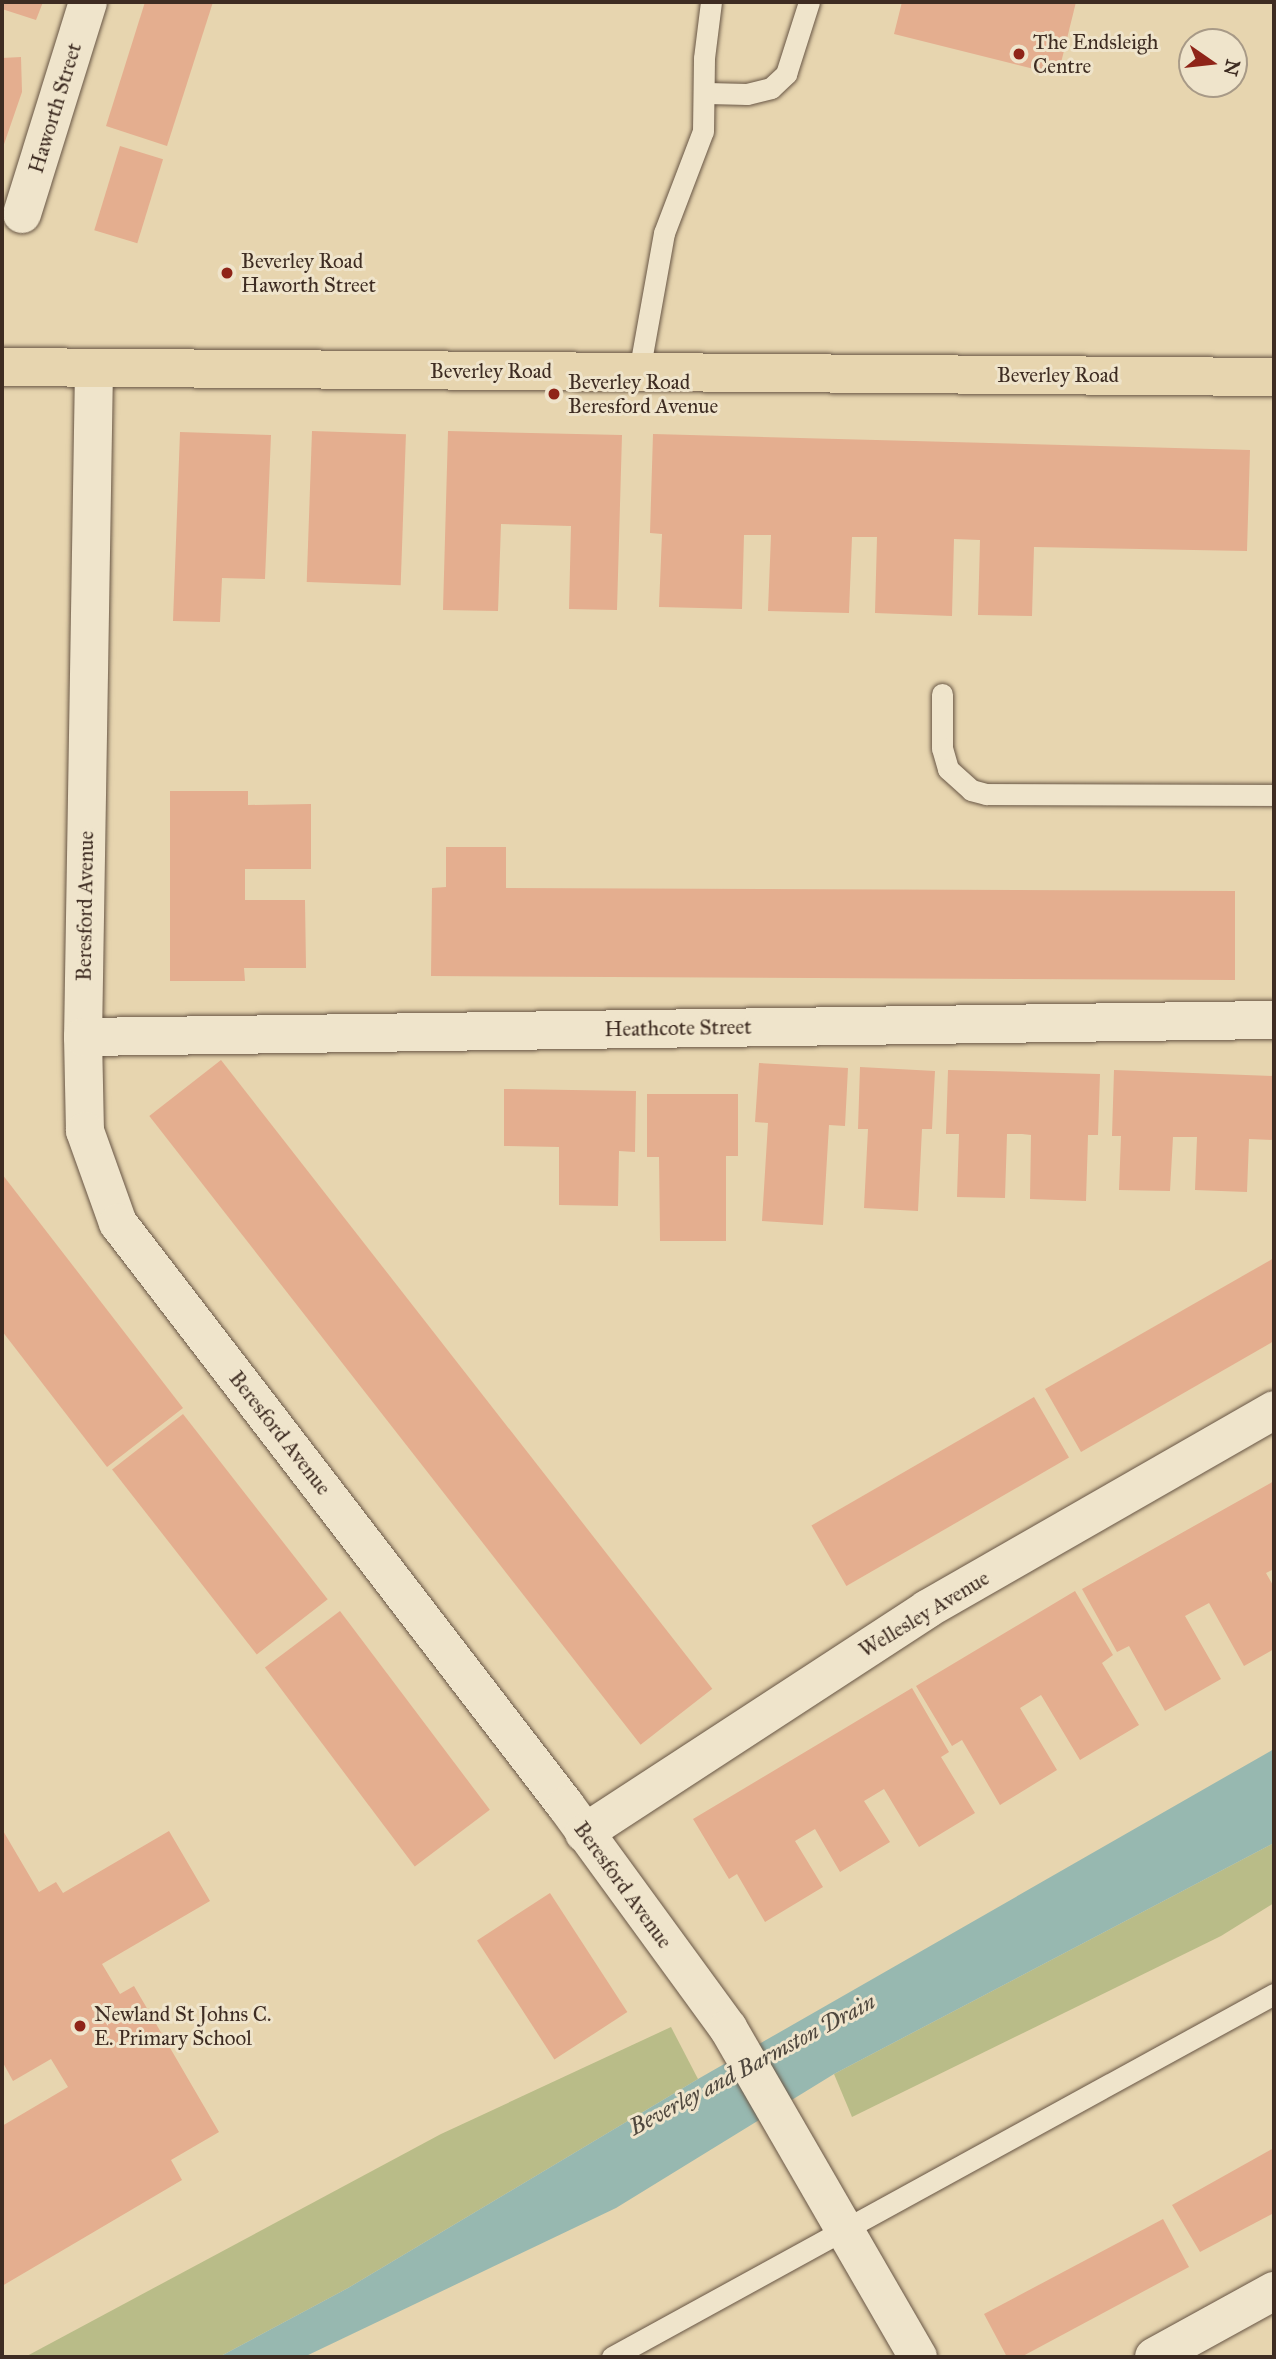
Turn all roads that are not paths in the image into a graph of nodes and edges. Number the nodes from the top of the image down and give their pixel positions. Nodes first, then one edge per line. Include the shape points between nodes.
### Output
1 (88, 2) edge
2 (711, 2) edge
3 (809, 2) edge
4 (707, 93) junction
5 (22, 214) dead end
6 (2, 367) edge
7 (94, 369) junction
8 (639, 372) junction
9 (1274, 377) edge
10 (942, 694) dead end
11 (1274, 795) edge
12 (1274, 1020) edge
13 (83, 1037) junction
14 (1274, 1410) edge
15 (584, 1833) junction
16 (1274, 1994) edge
17 (845, 2230) junction
18 (1274, 2291) edge
19 (612, 2357) edge
20 (918, 2357) edge
21 (1154, 2357) edge

1 - 5 street, Haworth Street
2 - 4 lane via 704,58
3 - 4 lane via 786,74 771,88 747,94
4 - 8 lane via 704,131 664,233
6 - 7 main road, Beverley Road
7 - 8 main road, Beverley Road
7 - 13 street, Beresford Avenue
8 - 9 main road, Beverley Road
10 - 11 lane via 942,748 948,769 971,790 986,794
12 - 13 street, Heathcote Street
13 - 15 street, Beresford Avenue via 85,1131 118,1223
14 - 15 street, Wellesley Avenue via 927,1609
15 - 17 street, Beresford Avenue via 728,2028
16 - 17 lane
17 - 19 lane
17 - 20 street, Beresford Avenue
18 - 21 street

